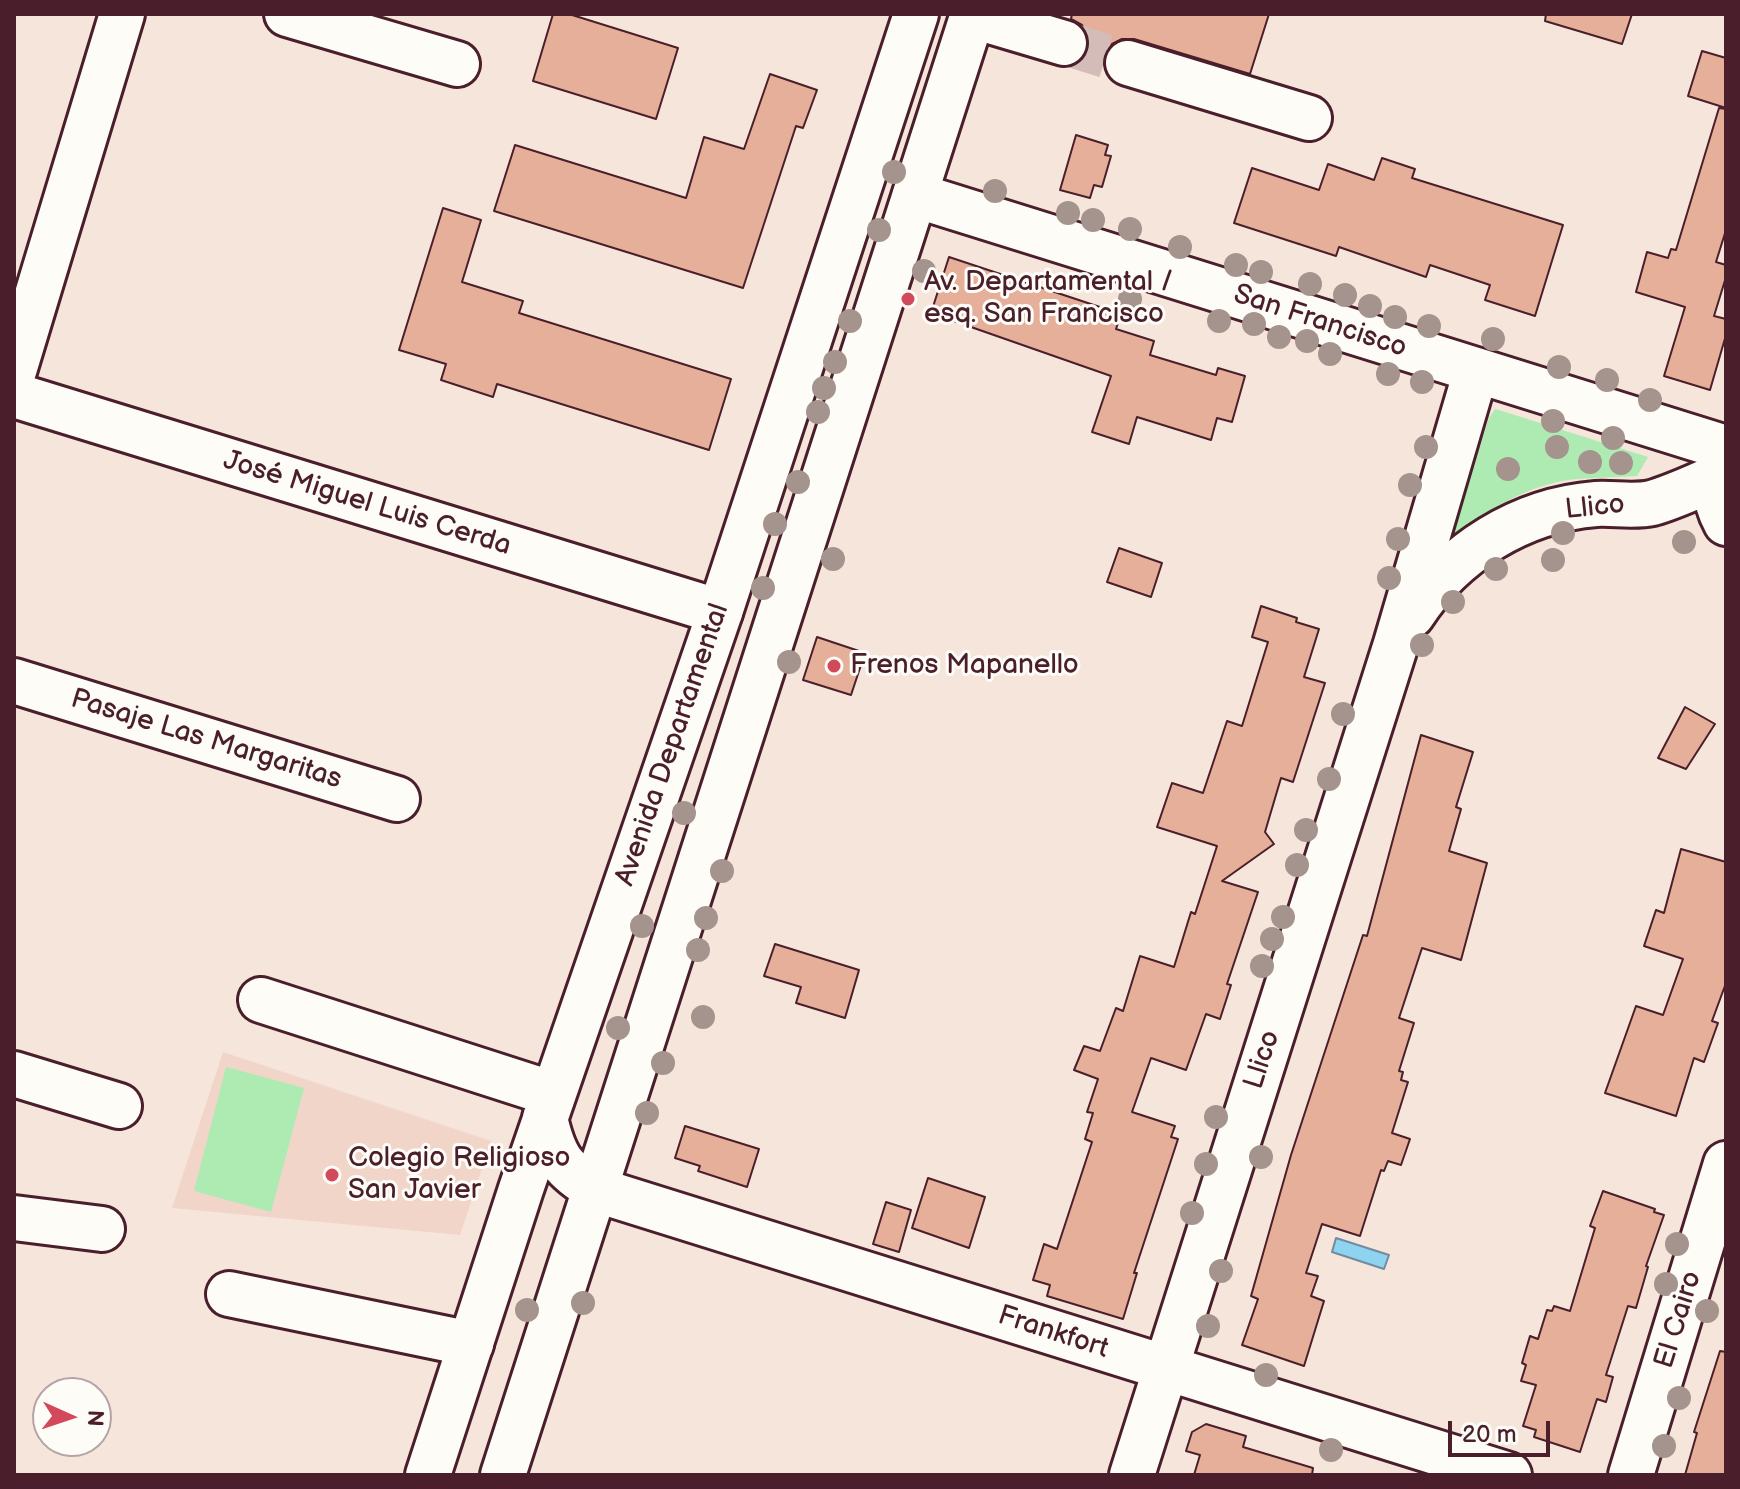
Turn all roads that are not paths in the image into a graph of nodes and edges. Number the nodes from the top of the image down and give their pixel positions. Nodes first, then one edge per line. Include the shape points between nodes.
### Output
1 (122, 14) edge
2 (287, 14) edge
3 (916, 14) edge
4 (973, 15) edge
5 (1064, 43) tunnel mouth
6 (1128, 63) tunnel mouth
7 (457, 64) dead end
8 (1309, 118) dead end
9 (915, 195) junction
10 (14, 371) edge
11 (1476, 371) junction
12 (14, 395) edge
13 (1723, 455) edge
14 (1726, 523) edge
15 (720, 612) junction
16 (1396, 644) junction
17 (14, 681) edge
18 (397, 799) dead end
19 (261, 1000) dead end
20 (14, 1074) edge
21 (119, 1106) dead end
22 (549, 1106) junction
23 (1726, 1164) edge
24 (597, 1190) junction
25 (14, 1218) edge
26 (102, 1229) dead end
27 (229, 1294) dead end
28 (471, 1344) junction
29 (1165, 1369) junction
30 (428, 1475) edge
31 (503, 1475) edge
32 (1132, 1475) edge
33 (1509, 1475) edge
34 (1631, 1475) edge

1 - 10 street
2 - 7 street
3 - 15 street, Avenida Departamental
4 - 5 street
4 - 9 street
6 - 8 street
9 - 11 street, San Francisco
9 - 24 street
11 - 13 street, San Francisco
11 - 16 street, Llico
12 - 15 street, José Miguel Luis Cerda
13 - 14 street via 1718,508
13 - 16 street, Llico via 1648,504 1572,508 1499,533 1439,581
15 - 22 street, Avenida Departamental
16 - 29 street, Llico
17 - 18 street, Pasaje Las Margaritas
19 - 22 street
20 - 21 street
22 - 24 street, Frankfort via 551,1146 558,1159
22 - 28 street, Avenida Departamental
23 - 34 street, El Cairo
24 - 29 street, Frankfort
24 - 31 street
25 - 26 street
27 - 28 street
28 - 30 street, Avenida Departamental
29 - 32 street, Llico
29 - 33 street, Frankfort

